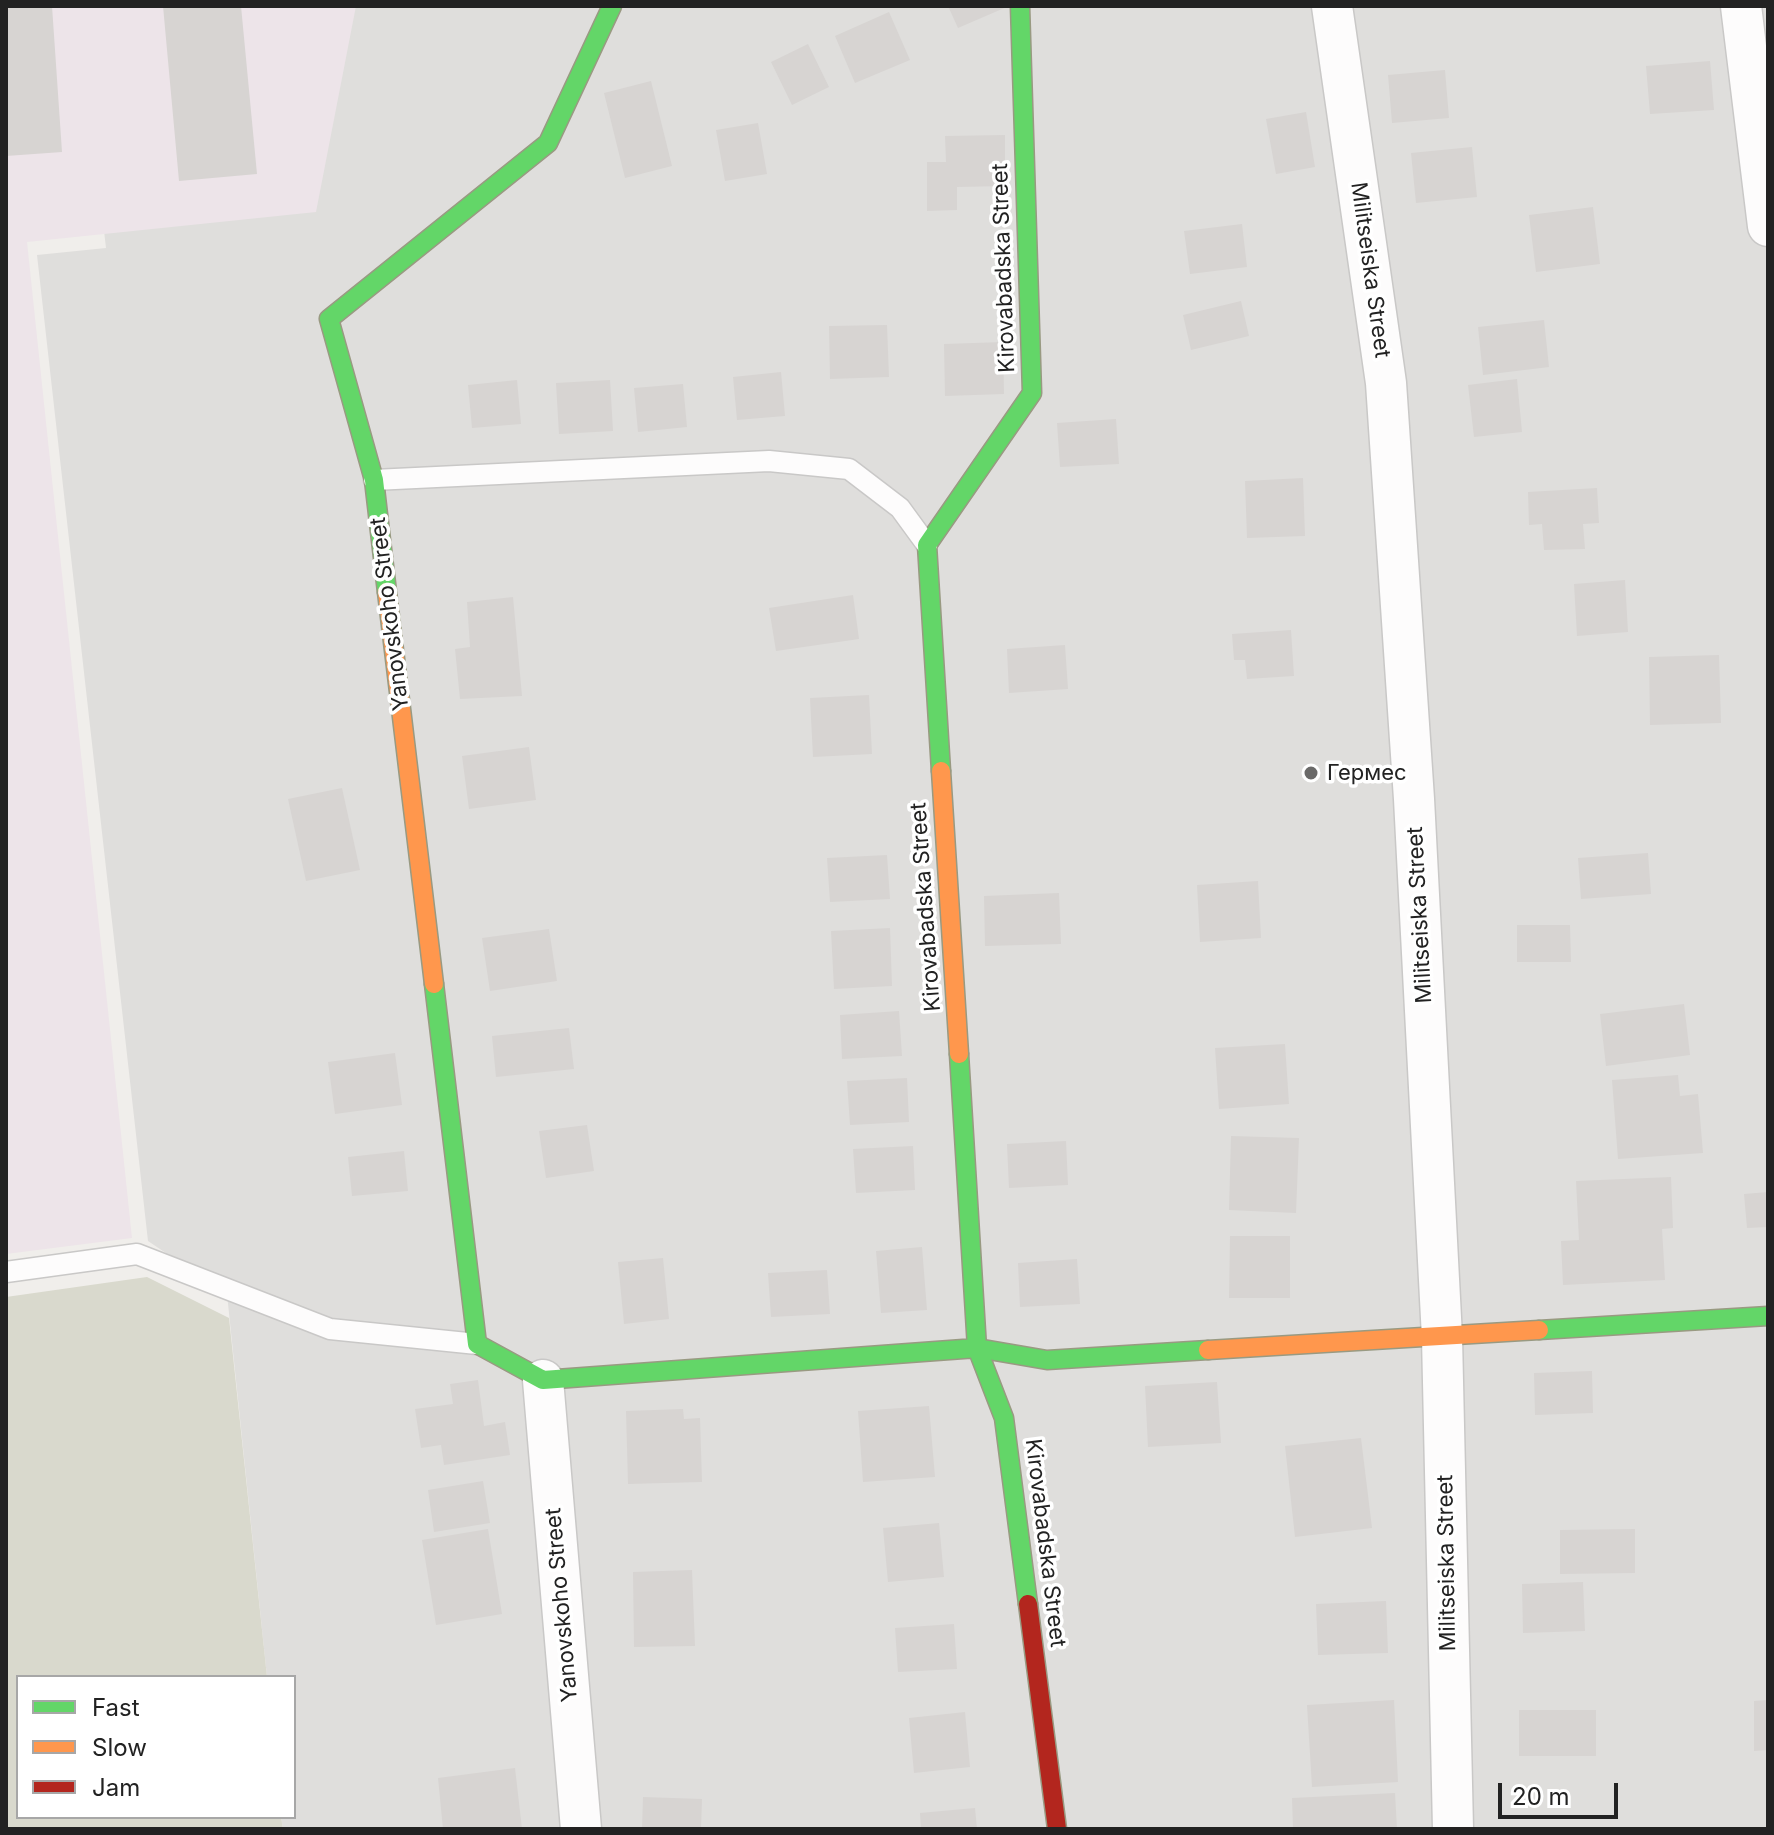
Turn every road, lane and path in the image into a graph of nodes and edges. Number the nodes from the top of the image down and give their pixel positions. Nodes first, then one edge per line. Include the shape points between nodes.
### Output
1 (612, 6) edge
2 (1020, 6) edge
3 (1332, 6) edge
4 (1741, 6) edge
5 (1768, 226) edge
6 (374, 480) junction
7 (927, 545) junction
8 (6, 1272) edge
9 (1768, 1316) edge
10 (1442, 1337) junction
11 (477, 1344) junction
12 (977, 1348) junction
13 (543, 1380) junction
14 (581, 1829) edge
15 (1057, 1829) edge
16 (1453, 1829) edge

1 - 6 street, Yanovskoho Street via 548,143 329,319
2 - 7 street, Kirovabadska Street via 1032,393
3 - 10 street, Militseiska Street via 1386,383
4 - 5 street
6 - 7 lane via 769,461 849,469 900,508
6 - 11 street, Yanovskoho Street
7 - 12 street, Kirovabadska Street
8 - 11 lane via 137,1254 330,1329
9 - 10 street
10 - 12 street via 1047,1360
10 - 16 street, Militseiska Street
11 - 13 street
12 - 13 street
12 - 15 street, Kirovabadska Street via 1004,1418
13 - 14 street, Yanovskoho Street

